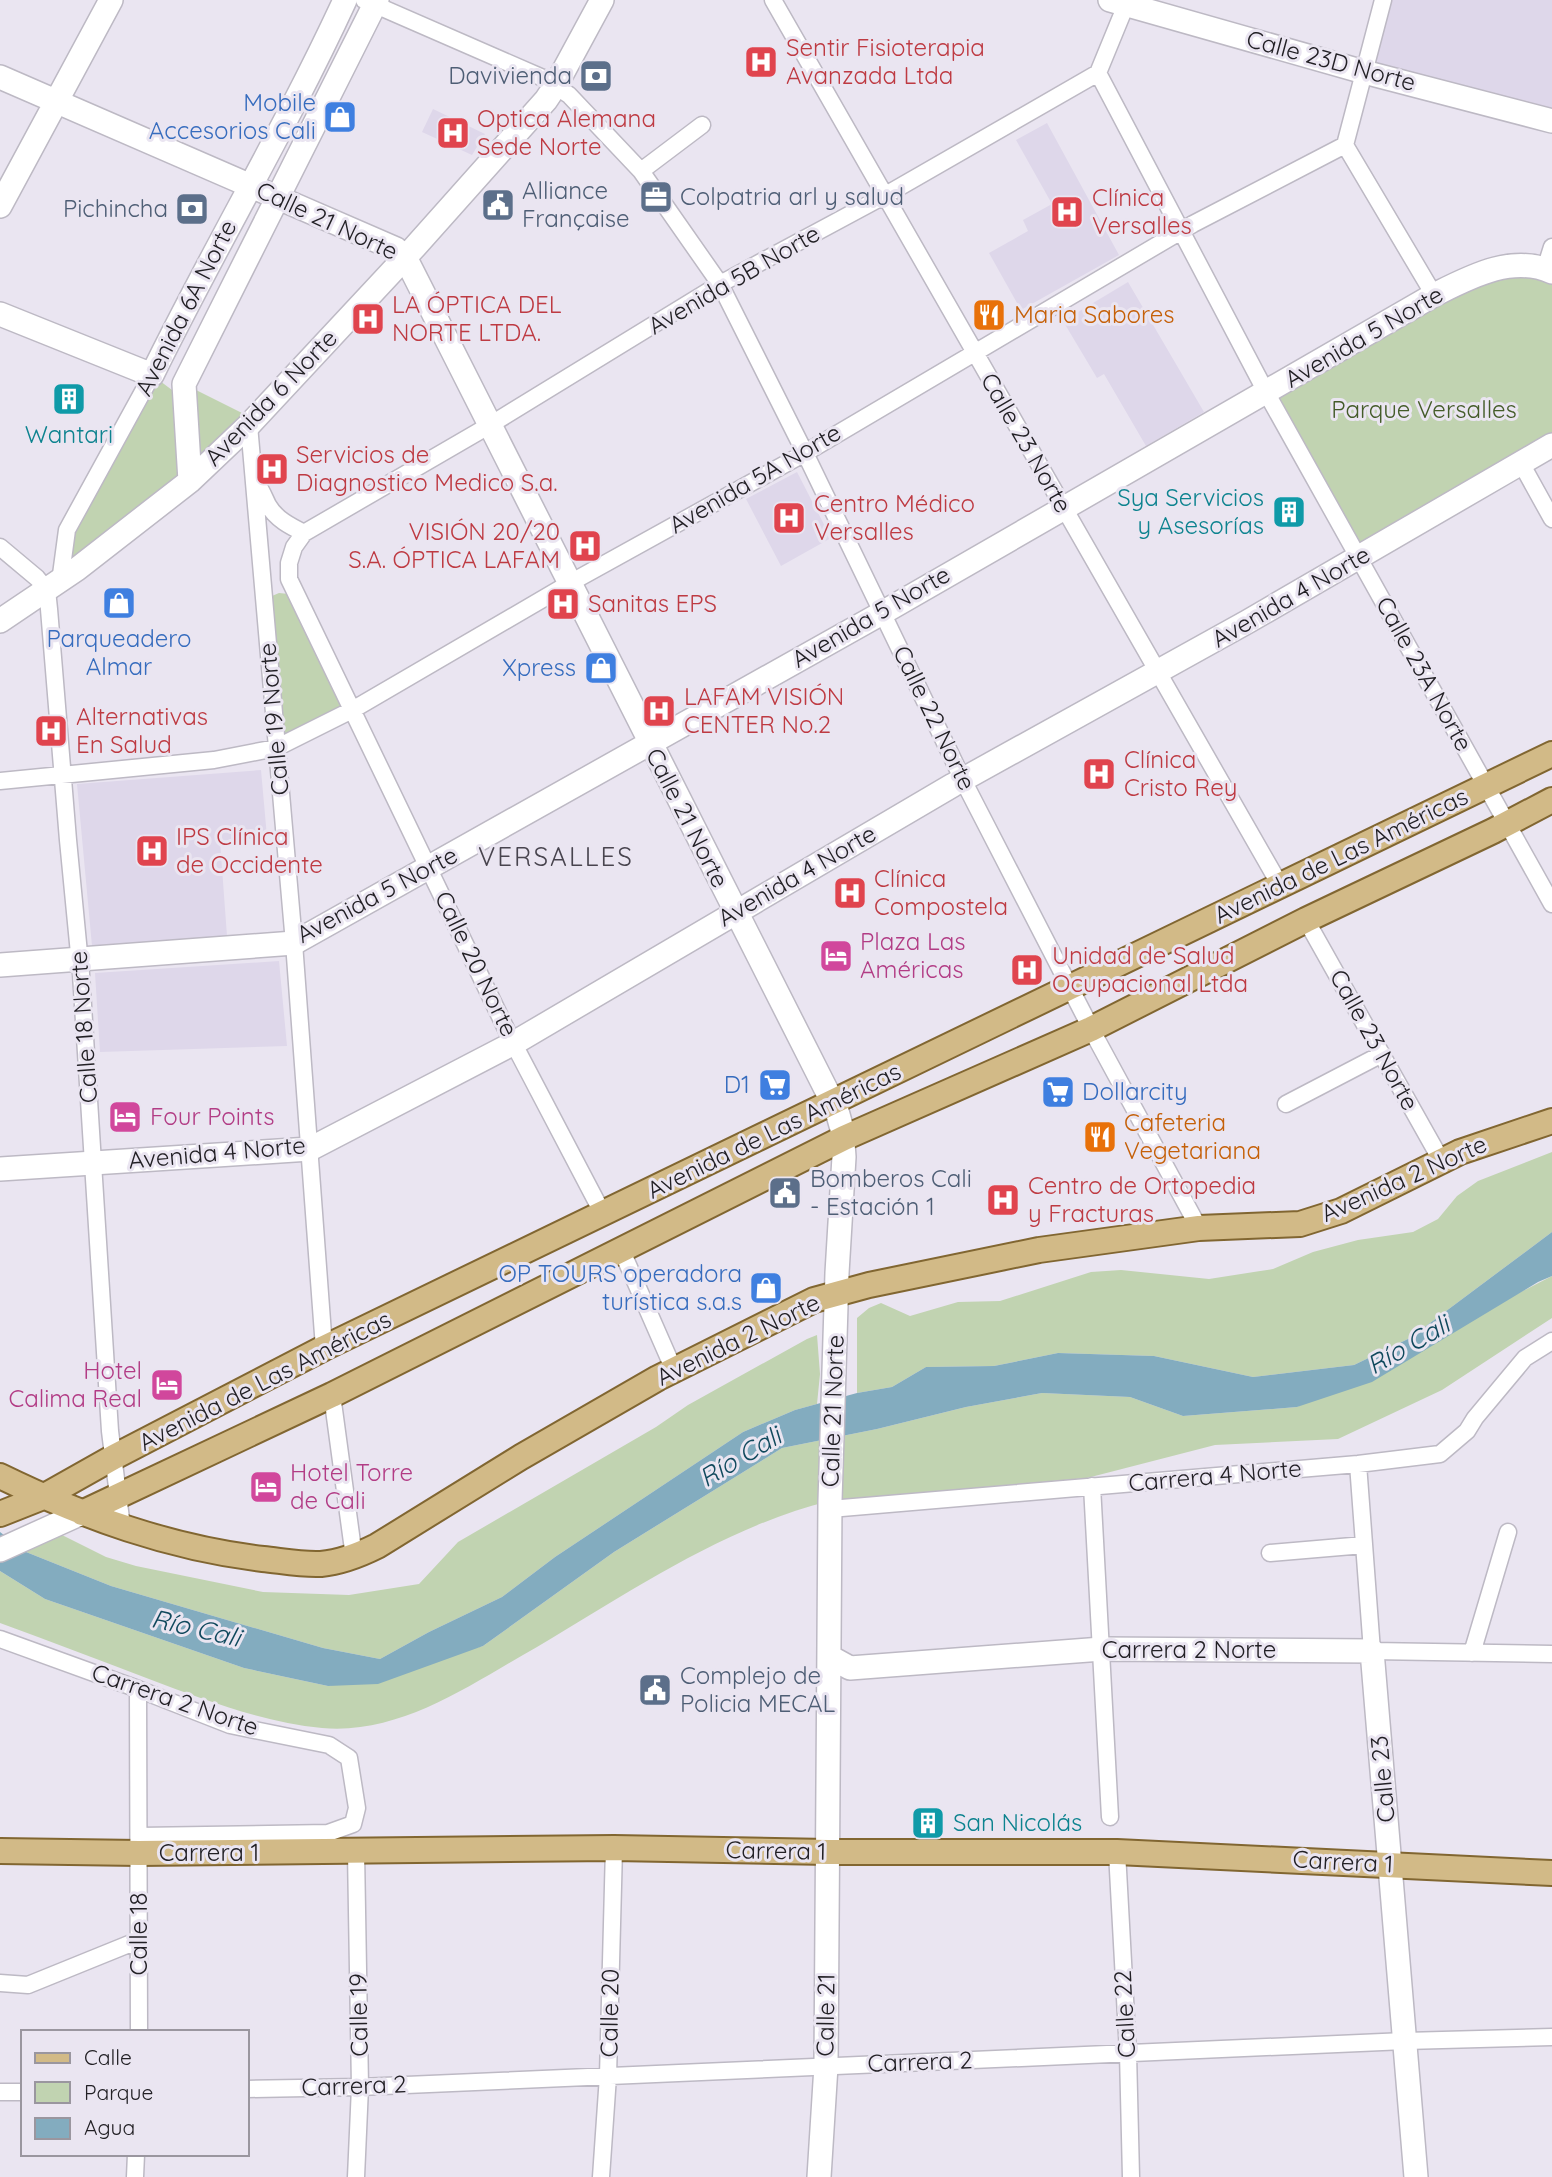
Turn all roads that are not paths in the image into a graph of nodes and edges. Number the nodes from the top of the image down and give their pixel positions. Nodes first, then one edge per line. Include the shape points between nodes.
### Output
1 (110, 0) edge
2 (345, 0) edge
3 (602, 0) edge
4 (773, 0) edge
5 (1382, 0) edge
6 (1122, 1) edge
7 (372, 2) edge
8 (1364, 72) junction
9 (1098, 73) junction
10 (0, 77) edge
11 (556, 85) junction
12 (56, 101) junction
13 (1552, 121) edge
14 (702, 125) dead end
15 (1345, 145) junction
16 (641, 171) junction
17 (250, 185) junction
18 (884, 196) junction
19 (277, 197) junction
20 (0, 206) edge
21 (1182, 231) junction
22 (405, 257) junction
23 (1550, 263) edge
24 (720, 284) junction
25 (1434, 295) junction
26 (0, 314) edge
27 (974, 352) junction
28 (152, 374) junction
29 (1266, 392) junction
30 (249, 425) junction
31 (490, 425) junction
32 (1552, 445) edge
33 (805, 453) junction
34 (1521, 463) junction
35 (254, 478) junction
36 (190, 481) junction
37 (1063, 508) junction
38 (1552, 519) edge
39 (304, 533) junction
40 (0, 547) edge
41 (1360, 557) junction
42 (570, 583) junction
43 (54, 586) junction
44 (298, 598) junction
45 (882, 613) junction
46 (266, 617) junction
47 (0, 621) edge
48 (1158, 672) junction
49 (354, 709) junction
50 (649, 743) junction
51 (276, 748) junction
52 (1552, 754) edge
53 (64, 775) junction
54 (0, 780) edge
55 (963, 780) junction
56 (1485, 786) junction
57 (1552, 800) edge
58 (1506, 824) junction
59 (429, 868) junction
60 (1280, 885) junction
61 (1551, 901) edge
62 (735, 912) junction
63 (1306, 920) junction
64 (294, 943) junction
65 (79, 960) junction
66 (0, 965) edge
67 (1070, 989) junction
68 (1091, 1029) junction
69 (514, 1043) junction
70 (1382, 1055) junction
71 (832, 1102) junction
72 (1286, 1104) dead end
73 (1552, 1121) edge
74 (844, 1138) junction
75 (310, 1149) junction
76 (1441, 1160) junction
77 (94, 1163) junction
78 (0, 1169) edge
79 (603, 1214) junction
80 (1199, 1228) junction
81 (621, 1249) junction
82 (837, 1293) junction
83 (1552, 1341) edge
84 (324, 1348) junction
85 (674, 1370) junction
86 (332, 1395) junction
87 (114, 1457) junction
88 (1358, 1464) junction
89 (0, 1476) edge
90 (1092, 1486) junction
91 (118, 1495) junction
92 (43, 1497) junction
93 (830, 1509) junction
94 (3, 1512) edge
95 (82, 1513) junction
96 (122, 1527) junction
97 (1508, 1532) dead end
98 (1364, 1545) junction
99 (0, 1550) edge
100 (1270, 1553) dead end
101 (355, 1557) junction
102 (0, 1639) edge
103 (1102, 1649) junction
104 (1371, 1651) junction
105 (1472, 1653) junction
106 (1552, 1654) edge
107 (830, 1657) junction
108 (850, 1668) junction
109 (138, 1689) junction
110 (830, 1690) junction
111 (1110, 1817) dead end
112 (328, 1833) joint
113 (139, 1845) junction
114 (614, 1848) junction
115 (0, 1851) edge
116 (355, 1852) junction
117 (828, 1852) junction
118 (1117, 1852) junction
119 (1389, 1864) junction
120 (1552, 1872) edge
121 (139, 1940) junction
122 (0, 1983) edge
123 (139, 2030) edge
124 (1552, 2037) edge
125 (1405, 2041) junction
126 (1128, 2053) junction
127 (826, 2066) junction
128 (608, 2076) junction
129 (360, 2087) junction
130 (248, 2089) edge
131 (0, 2092) edge
132 (21, 2092) edge
133 (136, 2156) edge
134 (135, 2177) edge
135 (356, 2177) edge
136 (601, 2177) edge
137 (819, 2177) edge
138 (1131, 2177) edge
139 (1416, 2177) edge

1 - 12 street
2 - 17 street, Avenida 6A Norte via 312,72
3 - 11 street, Avenida 6 Norte
4 - 18 street, Calle 23 Norte
5 - 8 street
6 - 8 street, Calle 23D Norte
6 - 9 street
7 - 11 street, Calle 22 Norte
7 - 19 street, Avenida 6A Norte
8 - 13 street, Calle 23D Norte
8 - 15 street
9 - 18 street, Avenida 5B Norte
9 - 21 street, Calle 23A Norte
10 - 12 street, Calle 21 Norte
11 - 16 street, Calle 22 Norte
11 - 22 street, Avenida 6 Norte
12 - 17 street, Calle 21 Norte
12 - 20 street
14 - 16 street
15 - 21 street, Avenida 5A Norte
15 - 25 street
16 - 24 street, Calle 22 Norte
17 - 19 street, Calle 21 Norte
17 - 28 street, Avenida 6A Norte
18 - 24 street, Avenida 5B Norte
18 - 27 street, Calle 23 Norte
19 - 22 street, Calle 21 Norte
19 - 36 street, Avenida 6A Norte via 184,384
21 - 27 street, Avenida 5A Norte
21 - 29 street, Calle 23A Norte
22 - 30 street, Avenida 6 Norte
22 - 31 street, Calle 21 Norte
23 - 25 street, Avenida 5 Norte via 1500,267
24 - 31 street, Avenida 5B Norte
24 - 33 street, Calle 22 Norte
25 - 29 street, Avenida 5 Norte
26 - 28 street
27 - 33 street, Avenida 5A Norte
27 - 37 street, Calle 23 Norte
28 - 43 street, Avenida 6A Norte via 67,530
29 - 37 street, Avenida 5 Norte
29 - 41 street, Calle 23A Norte
30 - 35 street, Calle 19 Norte
30 - 36 street, Avenida 6 Norte
31 - 39 street, Avenida 5B Norte
31 - 42 street, Calle 21 Norte
32 - 34 street, Avenida 4 Norte
33 - 42 street, Avenida 5A Norte
33 - 45 street, Calle 22 Norte
34 - 38 street
34 - 41 street, Avenida 4 Norte
35 - 39 street via 277,517
35 - 46 street, Calle 19 Norte
36 - 43 street, Avenida 6 Norte
37 - 45 street, Avenida 5 Norte
37 - 48 street, Calle 23 Norte
39 - 44 street, Calle 20 Norte via 289,563 289,579
40 - 43 street
41 - 48 street, Avenida 4 Norte
41 - 56 street, Calle 23A Norte
42 - 49 street, Avenida 5A Norte
42 - 50 street, Calle 21 Norte
43 - 47 street, Avenida 6 Norte
43 - 53 street, Calle 18 Norte
44 - 46 street via 272,596
44 - 49 street, Calle 20 Norte
45 - 50 street, Avenida 5 Norte
45 - 55 street, Calle 22 Norte
46 - 51 street, Calle 19 Norte
48 - 55 street, Avenida 4 Norte
48 - 60 street, Calle 23 Norte
49 - 51 street, Avenida 5A Norte
49 - 59 street, Calle 20 Norte
50 - 59 street, Avenida 5 Norte
50 - 62 street, Calle 21 Norte
51 - 53 street, Avenida 5A Norte via 214,760
51 - 64 street, Calle 19 Norte
52 - 56 main road, Avenida de Las Américas
53 - 54 street, Avenida 5A Norte
53 - 65 street, Calle 18 Norte
55 - 62 street, Avenida 4 Norte
55 - 67 street, Calle 22 Norte
56 - 58 street, Calle 23A Norte
56 - 60 main road, Avenida de Las Américas
57 - 58 main road, Avenida de Las Américas
58 - 61 street, Calle 23A Norte
58 - 63 main road, Avenida de Las Américas
59 - 64 street, Avenida 5 Norte
59 - 69 street, Calle 20 Norte
60 - 67 main road, Avenida de Las Américas
62 - 69 street, Avenida 4 Norte
62 - 71 street, Calle 21 Norte
63 - 68 main road, Avenida de Las Américas
63 - 70 street, Calle 23 Norte
64 - 65 street, Avenida 5 Norte
64 - 75 street, Calle 19 Norte
65 - 66 street, Avenida 5 Norte
65 - 77 street, Calle 18 Norte
67 - 68 street, Calle 22 Norte
67 - 71 main road, Avenida de Las Américas
68 - 74 main road, Avenida de Las Américas
68 - 80 street, Calle 22 Norte
69 - 75 street, Avenida 4 Norte
69 - 79 street, Calle 20 Norte
70 - 72 street
70 - 76 street, Calle 23 Norte
71 - 74 street, Calle 21 Norte
71 - 79 main road, Avenida de Las Américas
73 - 76 main road, Avenida 2 Norte
74 - 81 main road, Avenida de Las Américas
74 - 82 street, Calle 21 Norte
75 - 77 street, Avenida 4 Norte
75 - 84 street, Calle 19 Norte
76 - 80 main road, Avenida 2 Norte via 1341,1211 1300,1224
77 - 78 street, Avenida 4 Norte
77 - 87 street, Calle 18 Norte
79 - 84 main road, Avenida de Las Américas
80 - 82 main road, Avenida 2 Norte via 1039,1250
81 - 85 street
81 - 86 main road, Avenida de Las Américas
82 - 85 main road, Avenida 2 Norte
82 - 93 street, Calle 21 Norte
83 - 88 street, Carrera 4 Norte via 1525,1358 1467,1431 1440,1454
84 - 87 main road, Avenida de Las Américas
85 - 101 main road, Avenida 2 Norte
86 - 91 main road, Avenida de Las Américas
86 - 101 street
87 - 91 street, Calle 18 Norte
87 - 92 main road, Avenida de Las Américas
88 - 90 street, Carrera 4 Norte
88 - 98 street, Calle 23
89 - 92 main road, Avenida 2 Norte
90 - 93 street, Carrera 4 Norte
90 - 103 street
91 - 95 main road, Avenida de Las Américas
91 - 96 street, Calle 18 Norte
92 - 94 main road, Avenida de Las Américas
92 - 95 main road, Avenida 2 Norte
93 - 107 street, Calle 21 Norte
95 - 96 main road, Avenida 2 Norte
95 - 99 street, Avenida de Las Américas
96 - 101 main road, Avenida 2 Norte via 241,1556 305,1564
97 - 105 street
98 - 100 street
98 - 104 street, Calle 23
102 - 109 street, Carrera 2 Norte
103 - 104 street, Carrera 2 Norte
103 - 108 street, Carrera 2 Norte
103 - 111 street
104 - 105 street, Carrera 2 Norte
104 - 119 street, Calle 23
105 - 106 street, Carrera 2 Norte
107 - 108 street
107 - 110 street, Calle 21 Norte
108 - 110 street
109 - 112 street, Carrera 2 Norte via 230,1725 329,1745 349,1758 358,1808 353,1824
109 - 113 street
110 - 117 street, Calle 21 Norte
112 - 113 street, Carrera 1
113 - 115 main road, Carrera 1
113 - 116 main road, Carrera 1
113 - 121 street, Calle 18
114 - 116 main road, Carrera 1
114 - 117 main road, Carrera 1
114 - 128 street, Calle 20
116 - 129 street, Calle 19
117 - 118 main road, Carrera 1
117 - 127 street, Calle 21
118 - 119 main road, Carrera 1
118 - 126 street, Calle 22
119 - 120 main road, Carrera 1
119 - 125 street, Calle 23
121 - 122 street via 28,1985
121 - 123 street, Calle 18
124 - 125 street, Carrera 2
125 - 126 street, Carrera 2
125 - 139 street, Calle 23
126 - 127 street, Carrera 2
126 - 138 street, Calle 22
127 - 128 street, Carrera 2
127 - 137 street, Calle 21
128 - 129 street, Carrera 2
128 - 136 street, Calle 20
129 - 130 street, Carrera 2
129 - 135 street, Calle 19
131 - 132 street
133 - 134 street

